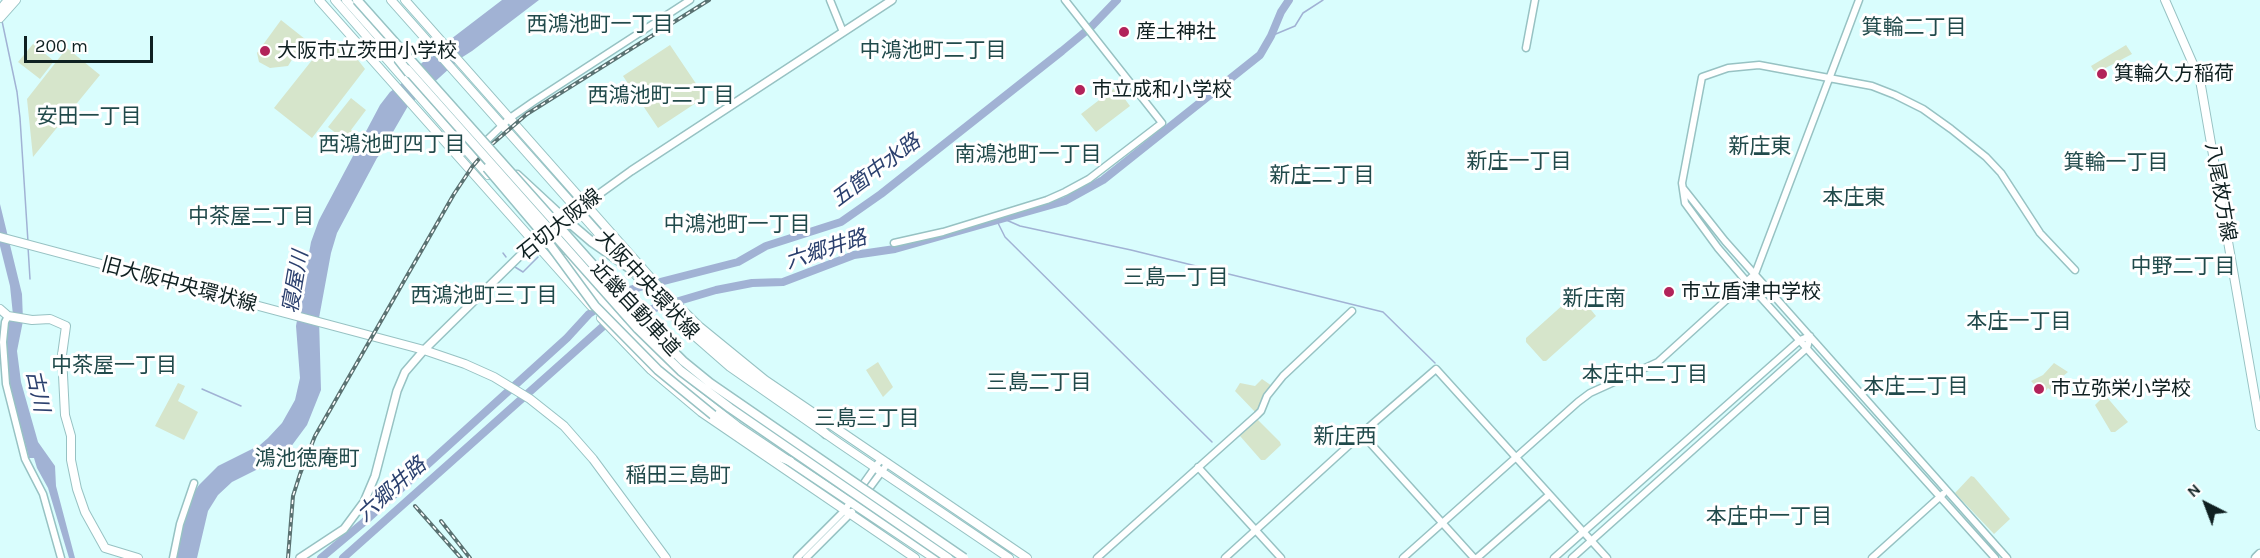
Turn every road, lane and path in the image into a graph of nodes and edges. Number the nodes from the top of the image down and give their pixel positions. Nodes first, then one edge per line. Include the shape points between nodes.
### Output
1 (16, 0) edge
2 (319, 0) edge
3 (333, 0) edge
4 (346, 0) edge
5 (357, 0) edge
6 (391, 0) edge
7 (403, 0) edge
8 (690, 0) edge
9 (830, 0) edge
10 (892, 0) edge
11 (1065, 0) edge
12 (1534, 0) edge
13 (1859, 0) edge
14 (2165, 0) edge
15 (4, 9) edge
16 (843, 32) junction
17 (357, 42) junction
18 (1526, 48) dead end
19 (398, 59) junction
20 (1828, 78) junction
21 (510, 118) junction
22 (502, 126) junction
23 (493, 152) junction
24 (471, 156) junction
25 (465, 164) junction
26 (1683, 188) junction
27 (585, 202) junction
28 (576, 209) junction
29 (542, 234) junction
30 (0, 237) edge
31 (534, 242) junction
32 (894, 243) dead end
33 (2074, 270) dead end
34 (1755, 274) junction
35 (1747, 282) junction
36 (0, 309) edge
37 (1352, 311) dead end
38 (10, 316) junction
39 (1810, 336) junction
40 (1800, 340) junction
41 (1808, 348) junction
42 (424, 350) junction
43 (2260, 426) edge
44 (826, 434) junction
45 (1362, 434) junction
46 (1516, 457) junction
47 (790, 461) junction
48 (884, 461) junction
49 (1198, 467) junction
50 (878, 470) junction
51 (194, 483) dead end
52 (1946, 491) junction
53 (1549, 495) junction
54 (1940, 497) junction
55 (923, 500) junction
56 (854, 504) junction
57 (847, 513) junction
58 (1443, 523) junction
59 (1256, 531) junction
60 (1583, 532) junction
61 (1591, 541) junction
62 (1011, 547) junction
63 (61, 558) edge
64 (138, 558) edge
65 (174, 558) edge
66 (300, 558) edge
67 (666, 558) edge
68 (796, 558) edge
69 (806, 558) edge
70 (915, 558) edge
71 (934, 558) edge
72 (948, 558) edge
73 (964, 558) edge
74 (1009, 558) edge
75 (1027, 558) edge
76 (1097, 558) edge
77 (1225, 558) edge
78 (1281, 558) edge
79 (1403, 558) edge
80 (1476, 558) edge
81 (1554, 558) edge
82 (1572, 558) edge
83 (1607, 558) edge
84 (1872, 558) edge
85 (1995, 558) edge
86 (2007, 558) edge

1 - 15 main road
2 - 17 main road
3 - 17 main road
3 - 24 main road
4 - 19 highway, 近畿自動車道
5 - 23 highway, 近畿自動車道, bridge
6 - 22 main road, 大阪中央環状線
7 - 21 main road
8 - 21 street
9 - 16 street
10 - 16 main road, 石切大阪線
11 - 32 street via 1162,123 1089,179 1065,192 953,229
12 - 18 street
13 - 20 street
14 - 43 main road, 八尾枚方線 via 2200,80
16 - 27 main road, 石切大阪線
17 - 25 main road
19 - 47 highway, bridge via 537,228 595,306 658,370 713,415 764,451
19 - 72 highway, 近畿自動車道, bridge via 638,329 681,371
20 - 26 street via 1752,65 1702,77
20 - 33 street via 1895,94 1951,129 2001,173 2040,233
20 - 34 street
21 - 22 street
21 - 27 main road
22 - 24 street
22 - 28 main road, 大阪中央環状線
23 - 44 highway, bridge via 584,236 642,277 702,336 807,415
23 - 73 highway, 近畿自動車道, bridge via 683,361
24 - 25 street
24 - 29 main road
25 - 31 main road
26 - 34 street
26 - 35 street via 1685,203
27 - 28 main road, 石切大阪線
27 - 48 main road via 676,305 745,365
28 - 29 main road, 石切大阪線
28 - 44 main road, 大阪中央環状線 via 662,305 720,360
29 - 31 main road, 石切大阪線
29 - 47 main road via 651,355 737,426
30 - 42 main road, 旧大阪中央環状線
31 - 42 main road, 石切大阪線
31 - 57 main road via 651,370 701,412
34 - 35 street
34 - 39 street
35 - 40 street
35 - 46 street via 1658,362 1584,397
36 - 38 main road
37 - 49 street via 1283,376 1261,411
38 - 63 street via 4,322 6,384 25,459 43,494
38 - 64 main road via 50,319 66,326 62,355 65,415 76,489 105,548
39 - 40 street
39 - 41 street
39 - 52 street
40 - 41 street
40 - 60 street
41 - 54 street
41 - 61 street
42 - 66 main road, 石切大阪線 via 399,385 375,476 364,502 341,531
42 - 67 main road, 旧大阪中央環状線 via 465,364 518,391 564,426
44 - 50 main road, 大阪中央環状線
45 - 46 street via 1436,369
45 - 58 street
45 - 59 street
46 - 53 street
46 - 58 street
47 - 56 main road
48 - 50 street
48 - 62 main road
49 - 59 street
49 - 76 street
50 - 55 main road, 大阪中央環状線
50 - 56 street
51 - 65 street
52 - 54 street
52 - 86 street
53 - 60 street
53 - 80 street
54 - 84 street
54 - 85 street
55 - 62 main road
55 - 74 main road, 大阪中央環状線
56 - 57 street
56 - 71 main road
57 - 68 street
57 - 69 street
57 - 70 main road
58 - 79 street
58 - 80 street
59 - 77 street
59 - 78 street
60 - 61 street
60 - 81 street
61 - 82 street
61 - 83 street
62 - 75 main road

